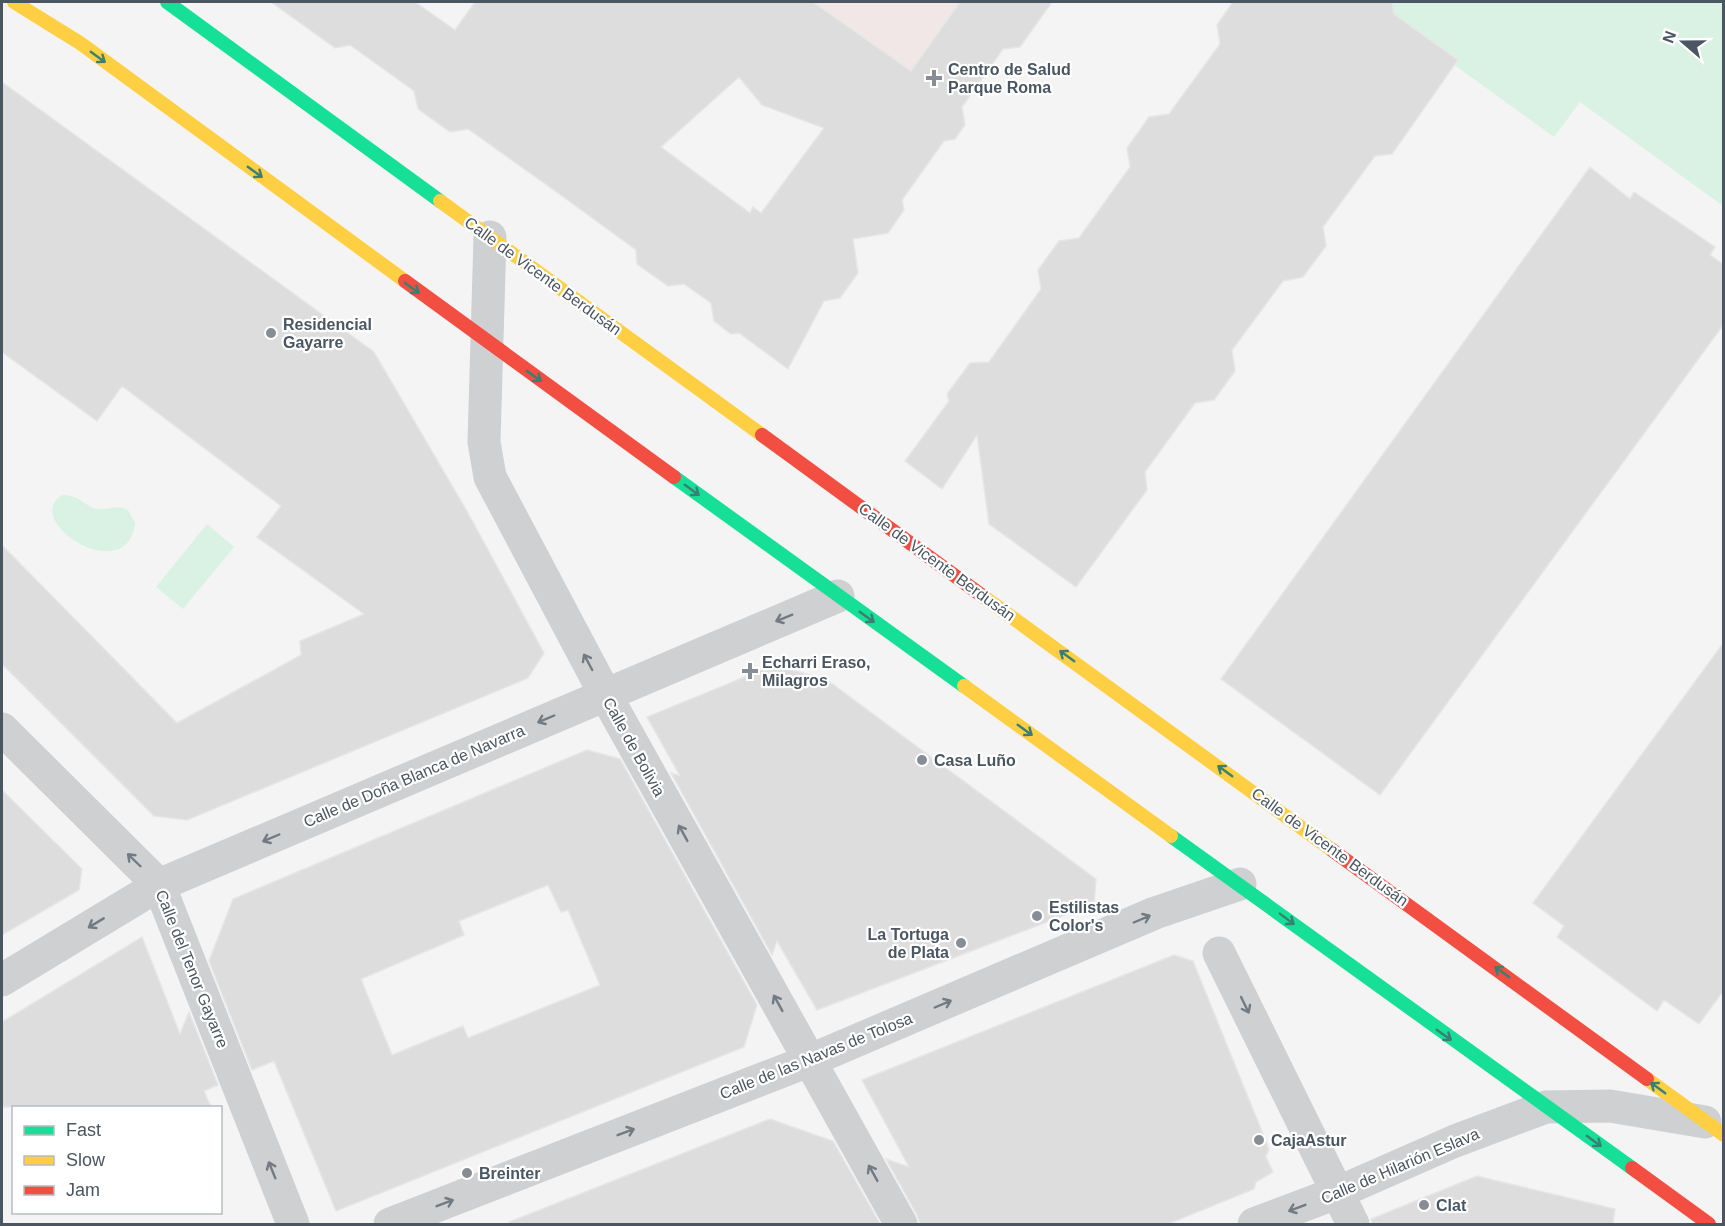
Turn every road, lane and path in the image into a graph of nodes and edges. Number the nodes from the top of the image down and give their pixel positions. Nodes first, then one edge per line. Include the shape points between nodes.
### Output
1 (14, 2) edge
2 (167, 2) edge
3 (71, 22) dead end
4 (80, 43) junction
5 (490, 237) junction
6 (486, 342) junction
7 (838, 596) junction
8 (605, 694) junction
9 (2, 729) edge
10 (1240, 884) junction
11 (159, 885) junction
12 (1219, 953) dead end
13 (2, 980) edge
14 (811, 1060) junction
15 (1546, 1107) junction
16 (1714, 1129) edge
17 (1339, 1192) junction
18 (293, 1224) edge
19 (390, 1224) edge
20 (901, 1224) edge
21 (1254, 1224) edge
22 (1353, 1224) edge
23 (1709, 1224) edge

1 - 4 main road
2 - 5 main road, Calle de Vicente Berdusán
3 - 4 main road
4 -> 6 main road
5 - 6 street, Calle de Bolivia
16 -> 5 main road, Calle de Vicente Berdusán
6 -> 7 main road
8 -> 6 street, Calle de Bolivia via 490,477 484,442
7 -> 8 street, Calle de Doña Blanca de Navarra
7 -> 10 main road
8 -> 11 street, Calle de Doña Blanca de Navarra
14 -> 8 street, Calle de Bolivia
11 -> 9 street, Calle del Tenor Gayarre
14 -> 10 street, Calle de las Navas de Tolosa via 1155,913
10 -> 15 main road
11 -> 13 street, Calle de Doña Blanca de Navarra
18 -> 11 street, Calle del Tenor Gayarre
12 -> 17 street
19 -> 14 street, Calle de las Navas de Tolosa
20 -> 14 street, Calle de Bolivia
15 - 16 street, Calle de Vicente Berdusán via 1610,1106
15 - 17 street, Calle de Hilarión Eslava via 1455,1141
15 -> 23 main road
17 -> 21 street, Calle de Hilarión Eslava
17 - 22 street

